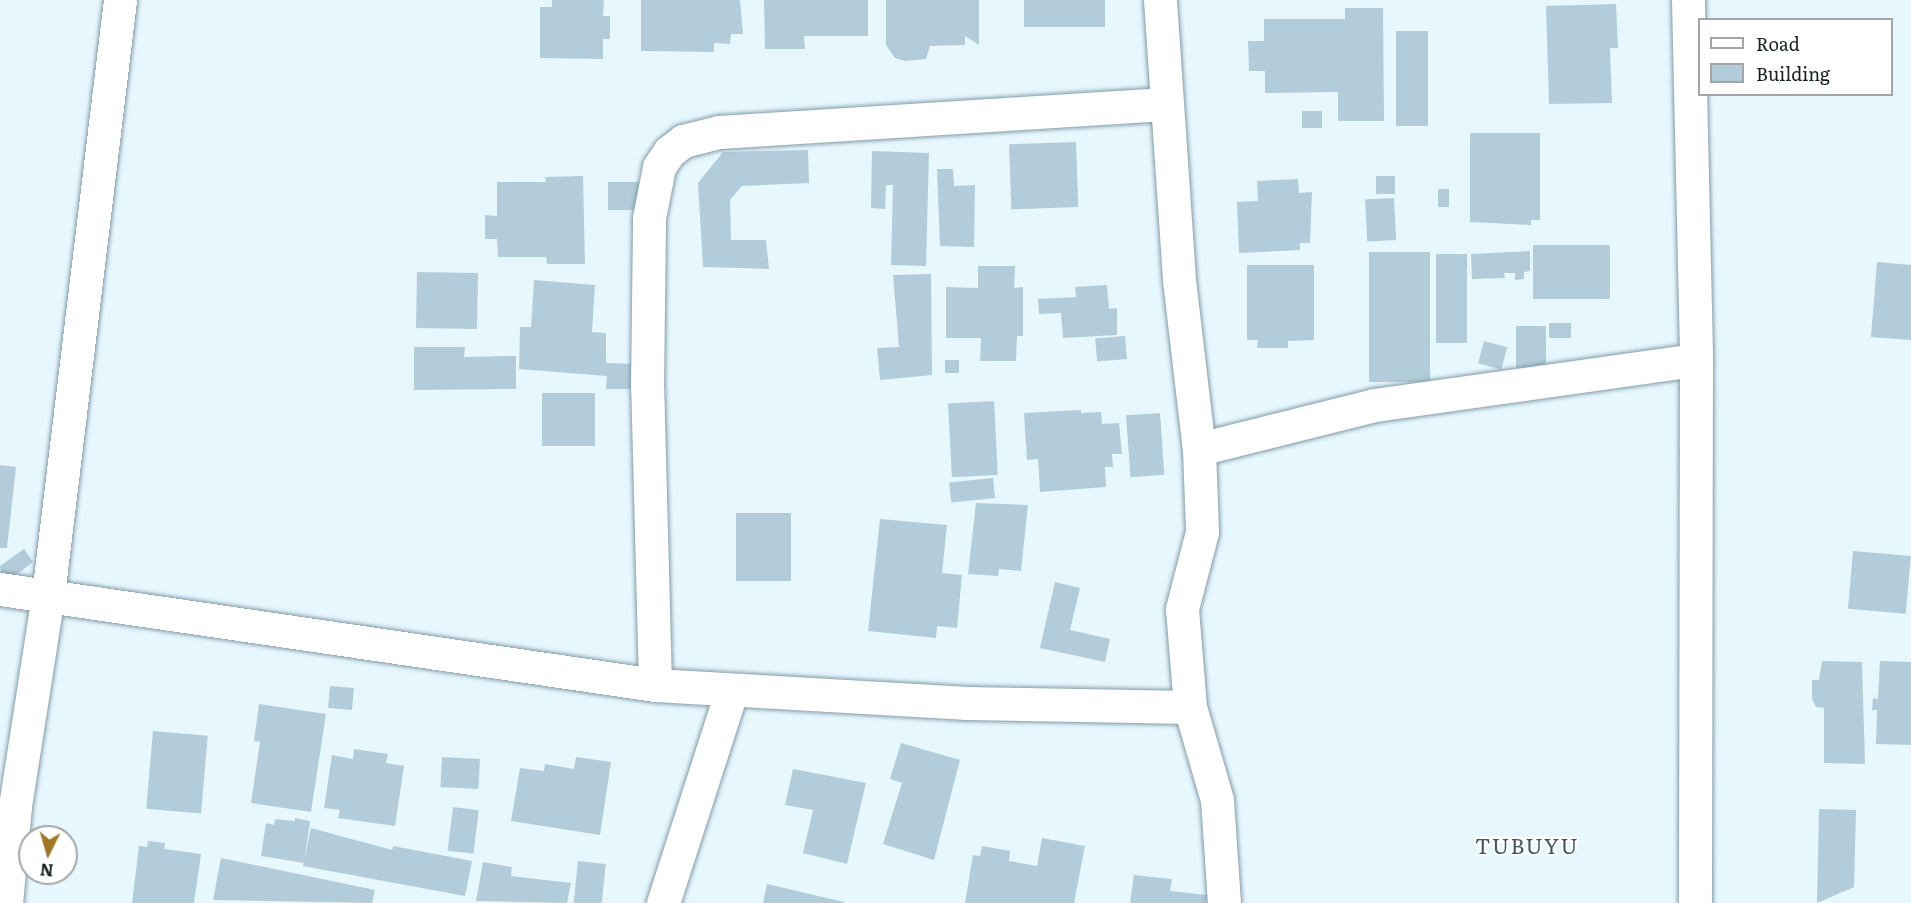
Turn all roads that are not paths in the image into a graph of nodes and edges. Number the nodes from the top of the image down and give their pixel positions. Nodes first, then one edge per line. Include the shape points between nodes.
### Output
1 (120, 0) edge
2 (1160, 0) edge
3 (1688, 0) edge
4 (1165, 104) junction
5 (1696, 360) junction
6 (1199, 449) junction
7 (0, 589) edge
8 (48, 594) junction
9 (655, 685) junction
10 (731, 692) junction
11 (1190, 707) junction
12 (6, 903) edge
13 (663, 903) edge
14 (1224, 903) edge
15 (1695, 903) edge

1 - 8 street
2 - 4 street
3 - 5 street
4 - 6 street via 1179,280
4 - 9 street via 719,132 683,141 669,152 659,167 649,218 647,388
5 - 6 street via 1374,405
5 - 15 street
6 - 11 street via 1202,532 1182,609
7 - 8 street
8 - 9 street
8 - 12 street via 15,806
9 - 10 street
10 - 11 street via 967,703
10 - 13 street
11 - 14 street via 1217,800

